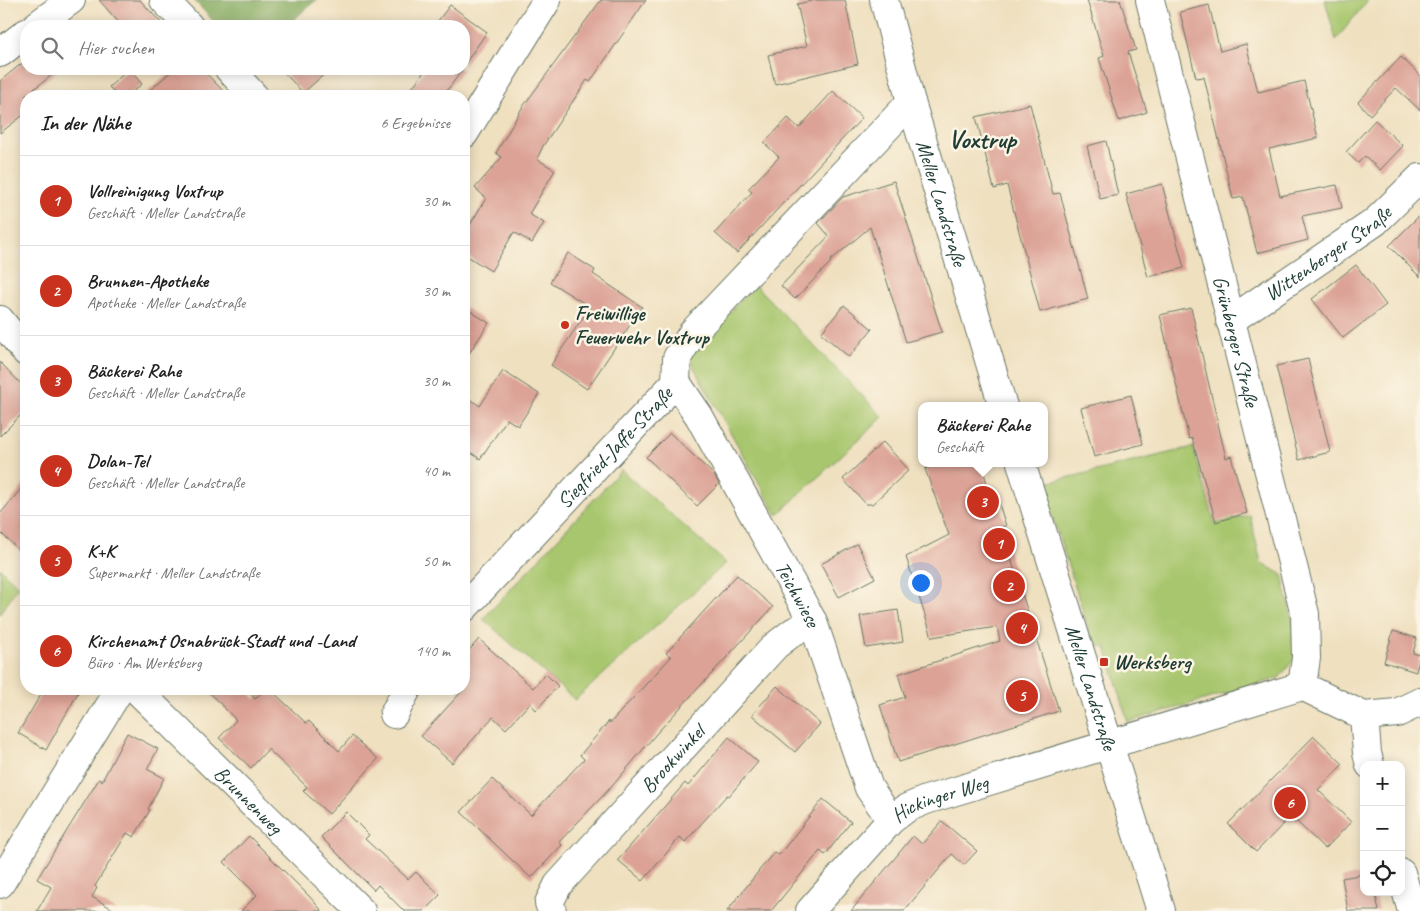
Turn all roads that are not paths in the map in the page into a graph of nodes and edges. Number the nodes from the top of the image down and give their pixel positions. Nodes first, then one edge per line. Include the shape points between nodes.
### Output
1 (71, 0) edge
2 (164, 0) edge
3 (547, 0) edge
4 (884, 0) edge
5 (1150, 0) edge
6 (44, 20) edge
7 (183, 20) edge
8 (20, 38) edge
9 (0, 53) edge
10 (234, 75) edge
11 (248, 90) edge
12 (911, 102) junction
13 (470, 124) edge
14 (1420, 178) edge
15 (0, 320) edge
16 (1230, 321) junction
17 (20, 345) edge
18 (676, 382) junction
19 (1002, 402) edge
20 (1022, 467) edge
21 (470, 602) edge
22 (813, 622) junction
23 (1302, 686) junction
24 (116, 695) edge
25 (142, 695) edge
26 (404, 695) edge
27 (1420, 702) edge
28 (394, 714) dead end
29 (1364, 716) junction
30 (1108, 743) junction
31 (1369, 761) edge
32 (891, 820) junction
33 (0, 884) edge
34 (1405, 887) edge
35 (361, 911) edge
36 (552, 911) edge
37 (810, 911) edge
38 (1161, 911) edge
39 (1412, 911) edge

1 - 6 street
2 - 7 street
3 - 13 street
4 - 12 street, Meller Landstraße
5 - 16 street, Grünberger Straße
8 - 9 street
10 - 11 street
12 - 18 street, Siegfried-Jaffe-Straße via 693,332 677,358
12 - 19 street, Meller Landstraße
14 - 16 street, Wittenberger Straße via 1375,222
15 - 17 street
16 - 23 street, Grünberger Straße via 1305,614 1306,658
18 - 21 street, Siegfried-Jaffe-Straße
18 - 22 street, Teichwiese via 699,416
20 - 30 street, Meller Landstraße
22 - 32 street, Teichwiese via 869,788
22 - 36 street, Brookwinkel via 775,646 558,886 549,903
23 - 29 street
23 - 30 street
24 - 33 street
25 - 35 street, Brunnenweg
26 - 28 street
27 - 29 street via 1396,713
29 - 31 street
30 - 32 street, Hickinger Weg via 926,800
30 - 38 street, Meller Landstraße
32 - 37 street, Hickinger Weg
34 - 39 street

